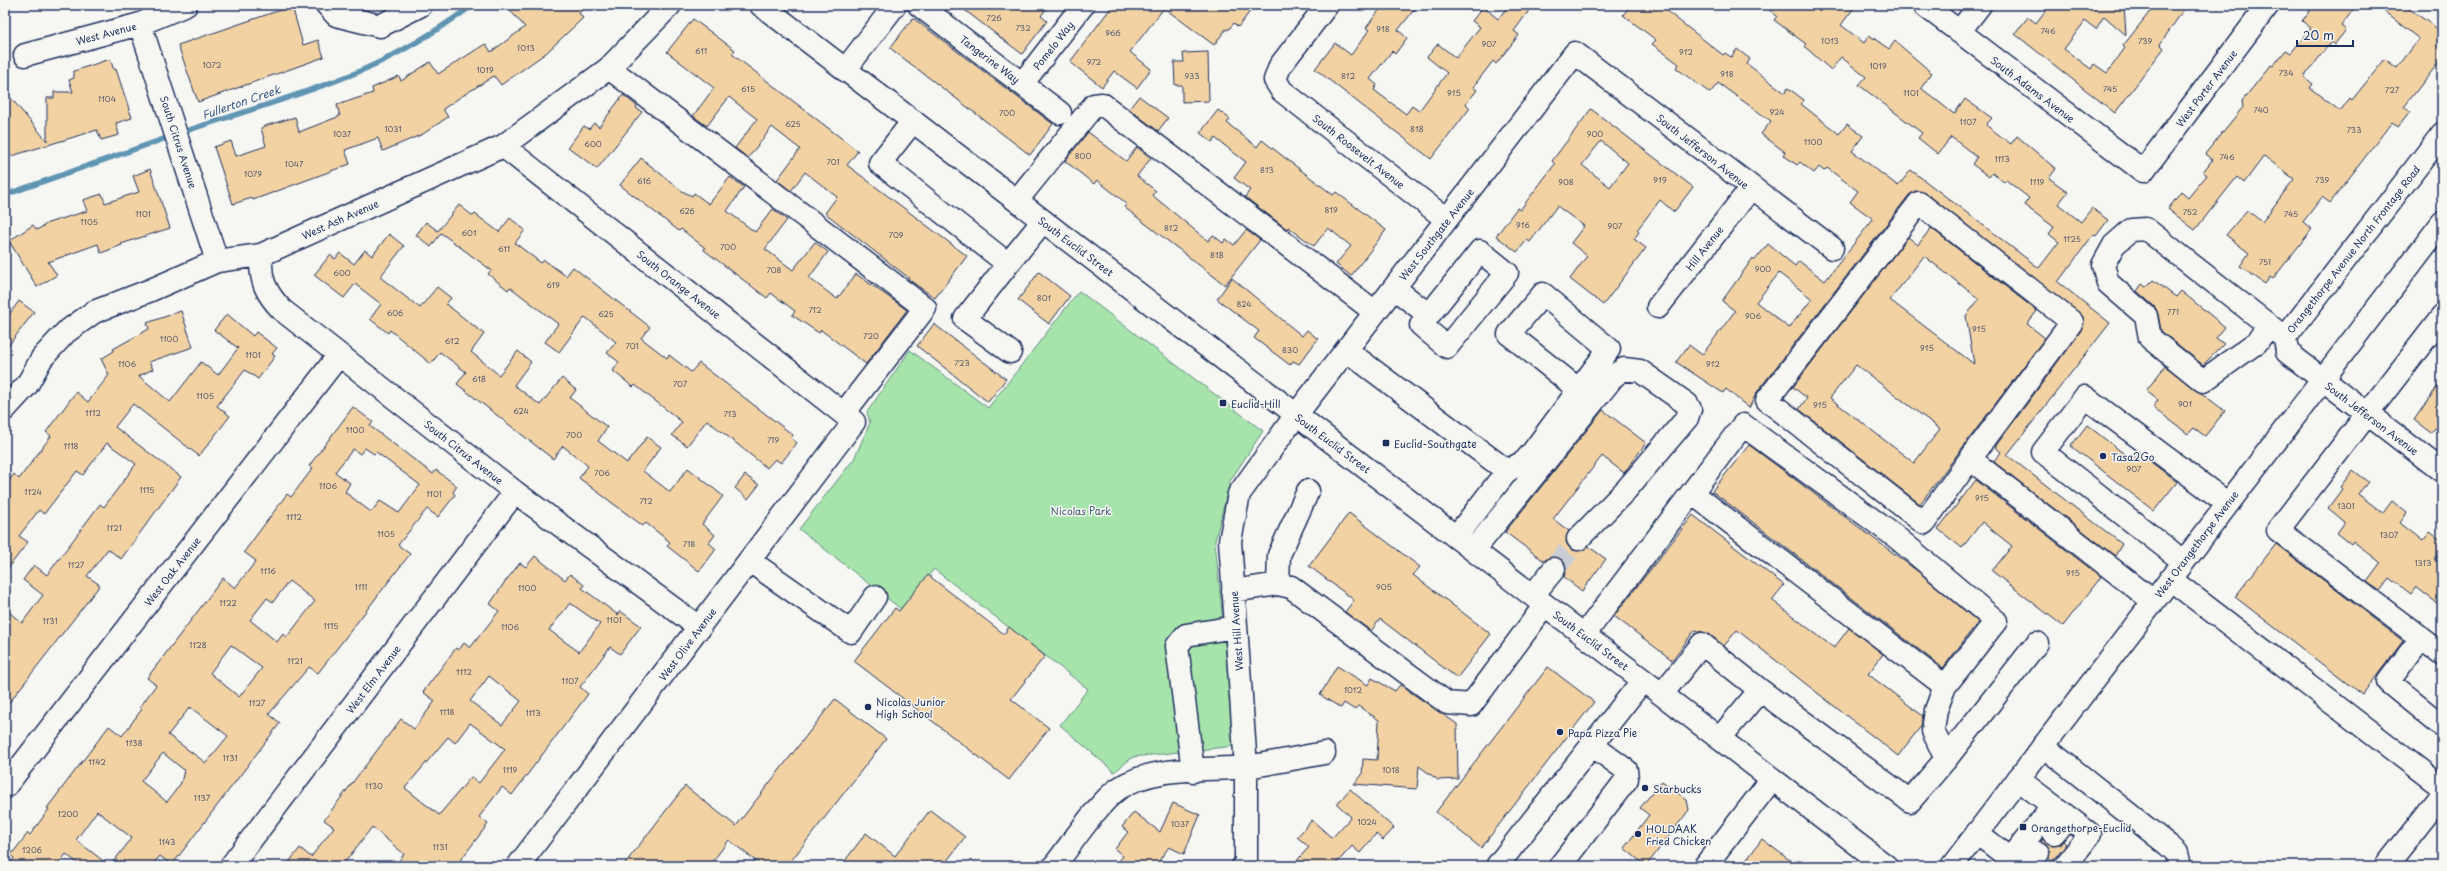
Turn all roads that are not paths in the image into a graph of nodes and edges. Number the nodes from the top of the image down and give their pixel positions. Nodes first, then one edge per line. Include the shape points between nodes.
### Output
1 (186, 5) edge
2 (327, 5) edge
3 (421, 5) edge
4 (670, 5) edge
5 (761, 5) edge
6 (895, 5) edge
7 (919, 5) edge
8 (1083, 5) edge
9 (1328, 5) edge
10 (1924, 5) edge
11 (1980, 5) edge
12 (2268, 5) edge
13 (140, 24) junction
14 (1959, 32) junction
15 (1575, 53) joint
16 (25, 55) dead end
17 (609, 68) junction
18 (846, 70) junction
19 (1022, 84) junction
20 (1060, 113) dead end
21 (914, 121) junction
22 (2442, 134) edge
23 (503, 146) junction
24 (2143, 171) joint
25 (1751, 188) junction
26 (1017, 200) junction
27 (1446, 219) junction
28 (1043, 221) junction
29 (2442, 223) edge
30 (1832, 248) dead end
31 (261, 255) junction
32 (217, 261) junction
33 (1008, 264) junction
34 (1394, 288) junction
35 (1658, 307) dead end
36 (1375, 312) junction
37 (1429, 315) dead end
38 (2442, 316) edge
39 (2276, 332) junction
40 (1346, 350) junction
41 (1010, 352) dead end
42 (339, 355) junction
43 (2321, 379) junction
44 (1579, 390) junction
45 (5, 409) edge
46 (2367, 414) junction
47 (1296, 415) junction
48 (849, 417) junction
49 (1970, 459) junction
50 (1507, 471) junction
51 (2442, 471) edge
52 (515, 492) junction
53 (1308, 492) dead end
54 (1692, 493) junction
55 (2227, 503) junction
56 (1456, 537) junction
57 (1578, 539) tunnel mouth
58 (1474, 550) junction
59 (750, 561) junction
60 (2183, 561) junction
61 (1554, 569) tunnel mouth
62 (2170, 579) junction
63 (1278, 584) junction
64 (1233, 591) junction
65 (875, 597) dead end
66 (1539, 600) junction
67 (2153, 601) junction
68 (1235, 627) junction
69 (700, 628) junction
70 (1584, 635) junction
71 (2421, 638) junction
72 (2037, 643) dead end
73 (2442, 654) edge
74 (1643, 680) junction
75 (1945, 686) junction
76 (1760, 690) junction
77 (1662, 694) junction
78 (2442, 726) edge
79 (1720, 738) junction
80 (1592, 745) junction
81 (2043, 746) junction
82 (1324, 753) dead end
83 (1946, 759) junction
84 (1246, 766) junction
85 (1193, 771) junction
86 (1772, 779) junction
87 (2018, 779) junction
88 (5, 787) edge
89 (2442, 787) edge
90 (2442, 795) edge
91 (2058, 818) junction
92 (1977, 833) junction
93 (2025, 861) edge
94 (231, 866) edge
95 (518, 866) edge
96 (1054, 866) edge
97 (1243, 866) edge
98 (1497, 866) edge
99 (1560, 866) edge
100 (1705, 866) edge
101 (1886, 866) edge
102 (1952, 866) edge
103 (2065, 866) edge
104 (2180, 866) edge
105 (2386, 866) edge

1 - 13 street, West Avenue
2 - 3 street via 336,15 380,26
4 - 17 street, West Ash Avenue
5 - 18 street, South Euclid Street
6 - 18 street
7 - 19 street, Tangerine Way
8 - 19 street, Pomelo Way
9 - 27 street, South Roosevelt Avenue via 1280,66 1275,80 1282,92
10 - 14 street, South Adams Avenue
11 - 14 street
12 - 24 street, West Porter Avenue
13 - 16 street, West Avenue
13 - 32 street, South Citrus Avenue
14 - 24 street, South Adams Avenue
15 - 25 street, South Jefferson Avenue
15 - 27 street, West Southgate Avenue
17 - 23 street, West Ash Avenue
17 - 48 street, West Olive Avenue via 925,308
18 - 21 street, South Euclid Street
19 - 20 street, Tangerine Way
21 - 26 street, South Euclid Street
21 - 33 street via 880,163
22 - 39 street, Orangethorpe Avenue North Frontage Road
23 - 31 street, West Ash Avenue
23 - 48 street, South Orange Avenue
25 - 30 street, South Jefferson Avenue
25 - 35 street, Hill Avenue
26 - 28 street, South Euclid Street
26 - 36 street via 1094,105 1102,104
27 - 34 street, West Southgate Avenue
28 - 33 street
28 - 47 street, South Euclid Street
29 - 43 street, West Orangethorpe Avenue
31 - 32 street, West Ash Avenue
31 - 42 street, South Citrus Avenue via 260,274 269,297
32 - 45 street, West Ash Avenue via 152,290 110,305 76,324 42,358 27,385
33 - 41 street via 965,319
34 - 36 street, West Southgate Avenue
34 - 37 street
36 - 40 street, West Southgate Avenue
38 - 46 street
39 - 39 street via 2146,229 2130,230 2114,245 2103,265 2108,283 2146,316 2150,338 2203,381
39 - 43 street, Orangethorpe Avenue North Frontage Road via 2287,352
40 - 47 street, West Southgate Avenue
40 - 50 street
42 - 52 street, South Citrus Avenue
42 - 88 street, West Oak Avenue
43 - 46 street, South Jefferson Avenue
43 - 55 street, West Orangethorpe Avenue
44 - 44 street via 1609,349 1543,294 1509,334
44 - 50 street via 1525,461
46 - 51 street, South Jefferson Avenue
46 - 71 street via 2278,530
47 - 56 street, South Euclid Street
47 - 64 street, West Hill Avenue via 1239,494 1230,540
48 - 59 street, West Olive Avenue
49 - 49 street via 1924,523 1767,400 1919,203 2072,322
49 - 67 street
50 - 56 street
52 - 69 street, South Citrus Avenue
52 - 94 street, West Elm Avenue
53 - 63 street via 1279,555
54 - 70 street
54 - 75 street
54 - 75 street via 1743,425 1896,538 1996,621
55 - 60 street, West Orangethorpe Avenue
55 - 60 street via 2086,397 2043,452
56 - 58 street, South Euclid Street
57 - 58 street via 1626,490 1687,418 1690,409 1687,404 1640,370 1624,369 1610,380
58 - 66 street, South Euclid Street
59 - 65 street via 851,632
59 - 69 street, West Olive Avenue
60 - 62 street, West Orangethorpe Avenue
61 - 66 street
62 - 67 street, West Orangethorpe Avenue
62 - 89 street
63 - 64 street
63 - 66 street via 1301,592 1447,703 1471,705
64 - 68 street, West Hill Avenue
66 - 70 street, South Euclid Street
67 - 81 street, West Orangethorpe Avenue
68 - 84 street, West Hill Avenue
68 - 85 street via 1186,636 1177,646
69 - 95 street, West Olive Avenue
70 - 74 street, South Euclid Street
71 - 73 street
71 - 78 street via 2388,682
72 - 83 street
74 - 77 street, South Euclid Street
74 - 80 street
75 - 83 street via 1936,710 1933,731
76 - 77 street via 1702,644
76 - 79 street
76 - 83 street via 1910,801
77 - 79 street, South Euclid Street
79 - 86 street, South Euclid Street
80 - 98 street
80 - 99 street via 1626,770 1627,779
81 - 87 street, West Orangethorpe Avenue
81 - 104 street via 2168,845 2177,854
82 - 84 street
84 - 85 street
84 - 97 street, West Hill Avenue via 1246,863
85 - 96 street via 1138,779 1117,790
86 - 100 street
86 - 101 street, South Euclid Street
87 - 91 street
87 - 92 street, West Orangethorpe Avenue
90 - 105 street
91 - 93 street
91 - 103 street via 2090,834
92 - 93 street
92 - 102 street, West Orangethorpe Avenue

